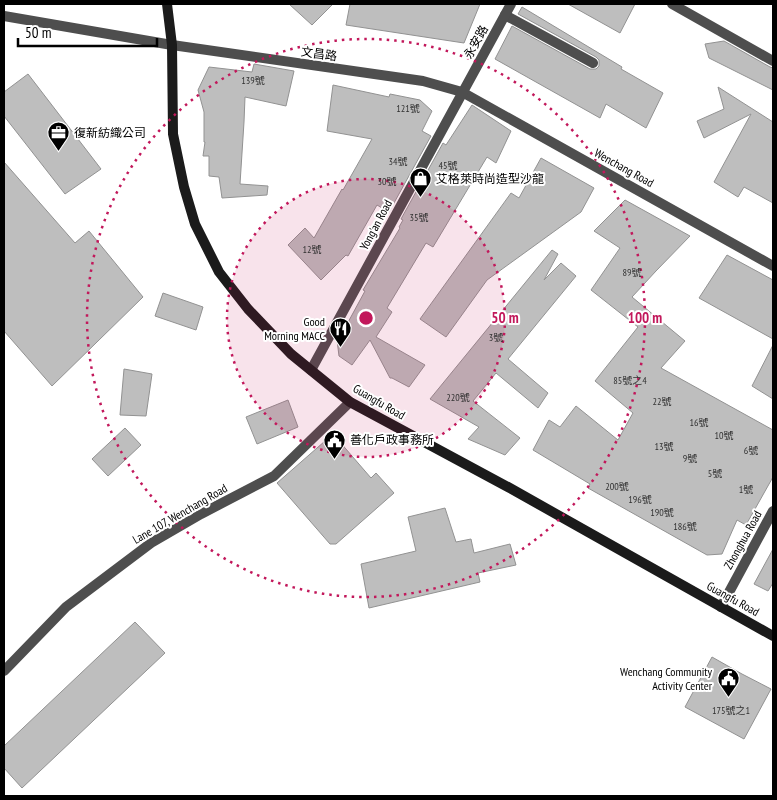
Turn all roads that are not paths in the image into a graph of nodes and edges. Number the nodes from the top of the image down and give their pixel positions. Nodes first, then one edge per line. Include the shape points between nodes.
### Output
1 (167, 4) edge
2 (511, 4) edge
3 (672, 4) edge
4 (505, 14) junction
5 (4, 16) edge
6 (172, 45) junction
7 (773, 61) edge
8 (593, 63) dead end
9 (462, 92) junction
10 (773, 266) edge
11 (311, 370) junction
12 (350, 402) junction
13 (773, 511) edge
14 (721, 607) junction
15 (773, 636) edge
16 (4, 672) edge

1 - 6 main road, Guangfu Road
2 - 4 street, 永安路
3 - 7 street
4 - 8 street
4 - 9 street, 永安路
5 - 6 street
6 - 9 street, 文昌路 via 423,81
6 - 11 main road, Guangfu Road via 173,134 196,224 220,272 242,302 291,354
9 - 10 street, Wenchang Road
9 - 11 street, Yong'an Road
11 - 12 main road, Guangfu Road
12 - 14 main road, Guangfu Road via 508,486
12 - 16 street, Lane 107, Wenchang Road via 274,476 151,543 66,607
13 - 14 street, Zhonghua Road
14 - 15 main road, Guangfu Road

